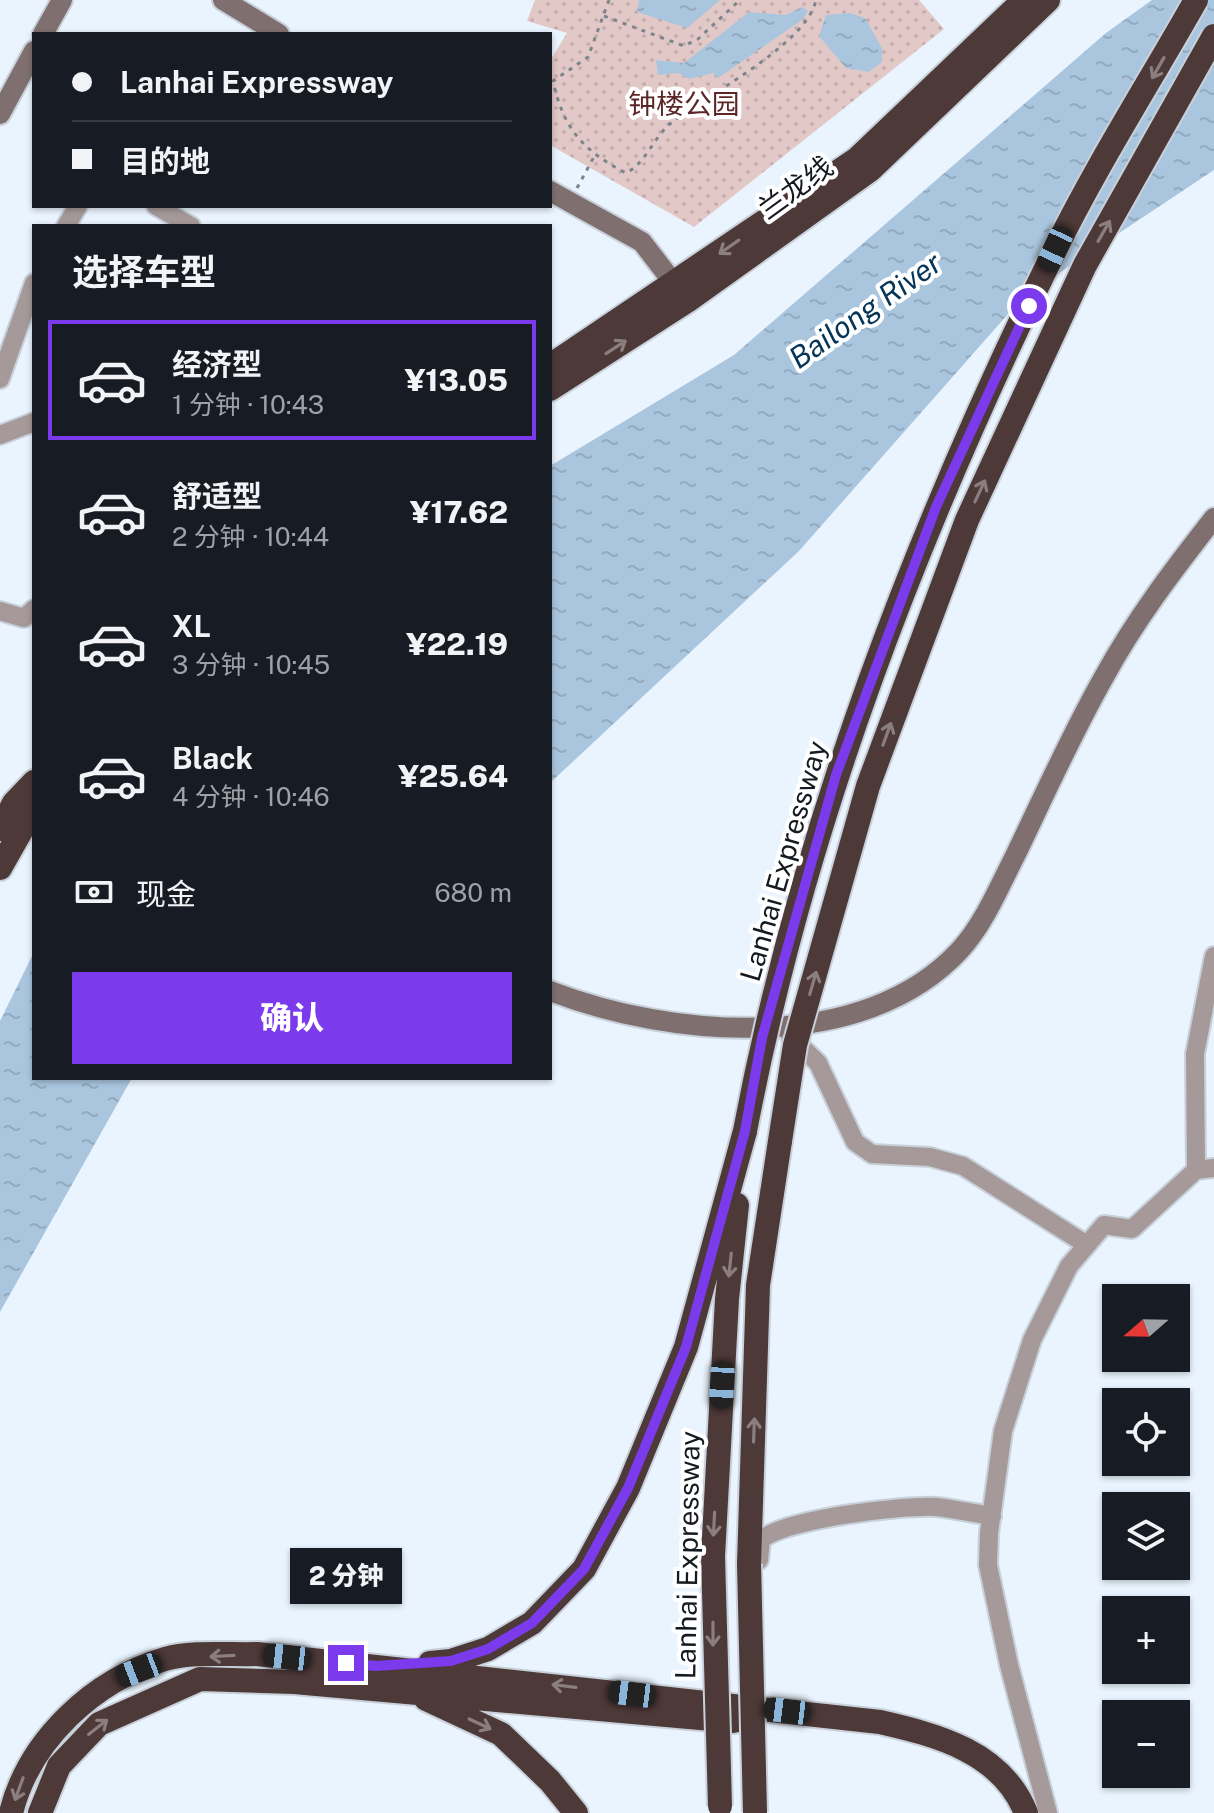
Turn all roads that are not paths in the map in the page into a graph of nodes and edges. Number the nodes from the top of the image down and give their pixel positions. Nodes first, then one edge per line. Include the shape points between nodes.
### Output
1 (62, 0) edge
2 (223, 0) edge
3 (1024, 0) edge
4 (1048, 0) edge
5 (1196, 0) edge
6 (44, 32) edge
7 (276, 32) edge
8 (1214, 36) edge
9 (32, 55) edge
10 (0, 114) edge
11 (552, 192) edge
12 (167, 213) edge
13 (187, 224) edge
14 (32, 289) edge
15 (681, 293) junction
16 (552, 365) edge
17 (0, 379) edge
18 (552, 388) edge
19 (32, 423) edge
20 (0, 435) edge
21 (1214, 518) edge
22 (0, 611) edge
23 (32, 611) edge
24 (32, 786) edge
25 (23, 806) edge
26 (0, 829) edge
27 (0, 868) edge
28 (1214, 956) edge
29 (552, 992) edge
30 (784, 1027) junction
31 (745, 1131) junction
32 (1205, 1169) edge
33 (1087, 1245) junction
34 (992, 1516) junction
35 (755, 1602) dead end
36 (376, 1666) junction
37 (410, 1692) junction
38 (720, 1810) edge
39 (11, 1813) edge
40 (40, 1813) edge
41 (576, 1813) edge
42 (755, 1813) edge
43 (1009, 1813) edge
44 (1026, 1813) edge
45 (1048, 1813) edge

1 - 6 street
2 - 7 street
3 -> 15 highway, 兰龙线 via 857,159
4 - 15 highway, 兰龙线 via 870,170
5 -> 31 highway, Lanhai Expressway, bridge via 1055,249 936,507 836,775 762,1038
42 -> 8 highway, bridge via 749,1564 758,1285 795,1045 868,786 967,520 1085,265
9 - 10 street
11 - 15 street via 642,242
12 - 13 street
14 - 17 street
15 - 16 highway, 兰龙线
18 -> 15 highway, 兰龙线
19 - 20 street
21 - 30 street via 1156,593 1104,677 988,909 962,948 932,977 892,1000 840,1018
22 - 23 street via 24,618
24 - 25 highway
25 - 26 highway
25 - 27 highway
28 - 32 street via 1195,1054
29 - 30 street via 631,1016
30 - 33 street via 818,1063 850,1132 872,1154 930,1157 963,1166
31 - 36 highway via 686,1347 628,1488 584,1569 532,1623 488,1649 451,1661
31 -> 38 highway, Lanhai Expressway, bridge via 727,1299 713,1556
32 - 33 street via 1132,1229 1104,1225
33 - 34 street via 1069,1266 1032,1340 1003,1431
34 - 35 street via 933,1507 851,1514 772,1530 761,1540
34 - 45 street via 988,1565
36 -> 39 highway via 257,1654 168,1658 111,1681 58,1726 18,1784
44 -> 36 highway via 987,1761 939,1735 880,1722
40 -> 37 highway via 59,1766 99,1724 200,1679
37 -> 41 highway via 501,1734
37 - 43 highway via 863,1733 941,1752 982,1778

